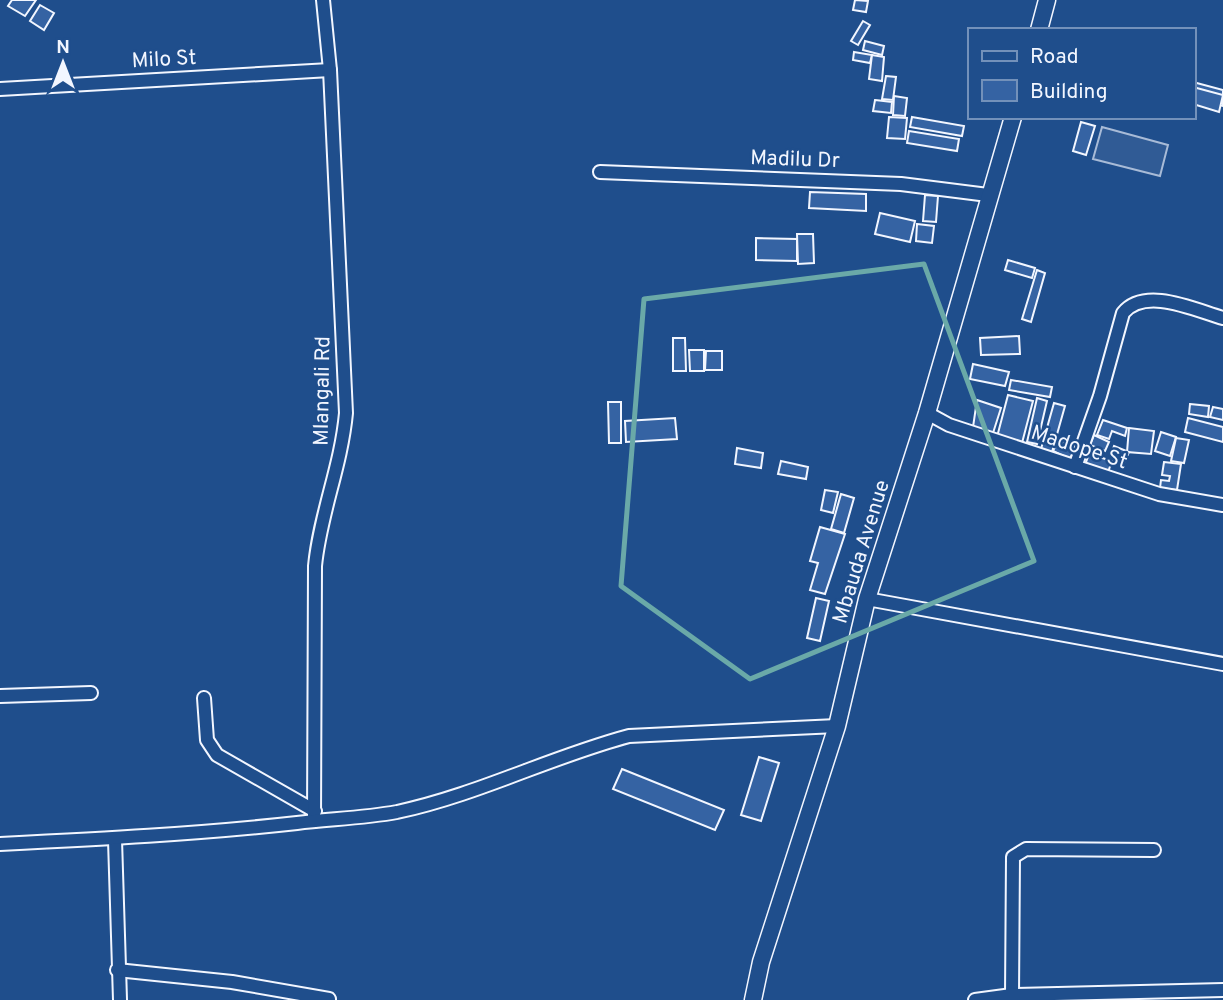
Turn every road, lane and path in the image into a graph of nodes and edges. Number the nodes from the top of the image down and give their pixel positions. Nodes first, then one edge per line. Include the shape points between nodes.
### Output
1 (323, 0) edge
2 (1047, 0) edge
3 (1040, 28) edge
4 (330, 70) junction
5 (0, 89) edge
6 (1012, 119) edge
7 (600, 172) dead end
8 (988, 195) junction
9 (1223, 318) edge
10 (927, 413) junction
11 (1075, 467) junction
12 (1223, 505) edge
13 (867, 599) junction
14 (1223, 664) edge
15 (91, 693) dead end
16 (0, 696) edge
17 (204, 698) dead end
18 (837, 726) junction
19 (314, 816) junction
20 (115, 840) junction
21 (0, 844) edge
22 (1154, 850) dead end
23 (117, 970) junction
24 (1223, 990) edge
25 (1012, 995) junction
26 (1074, 997) edge
27 (329, 999) edge
28 (120, 1000) edge
29 (752, 1000) edge
30 (975, 1000) edge

1 - 4 street, Mlangali Rd
2 - 3 street
4 - 5 street, Milo St
4 - 19 street, Mlangali Rd via 346,413 343,448 315,566
6 - 8 street, Mbauda Avenue
7 - 8 street, Madilu Dr via 901,184
8 - 10 street, Mbauda Avenue
9 - 11 street via 1176,304 1142,300 1130,305 1123,313
10 - 11 street, Madope St via 949,425
10 - 13 street, Mbauda Avenue
11 - 12 street, Madope St via 1159,494
13 - 14 street
13 - 18 street, Mbauda Avenue
15 - 16 street
17 - 19 street via 207,740 217,755
18 - 19 street via 629,736 422,806 370,817
18 - 29 street, Mbauda Avenue
19 - 20 street
20 - 21 street
20 - 23 street
22 - 25 street via 1026,849 1013,857
23 - 27 street via 232,982
23 - 28 street
24 - 26 street
25 - 26 street
25 - 30 street

